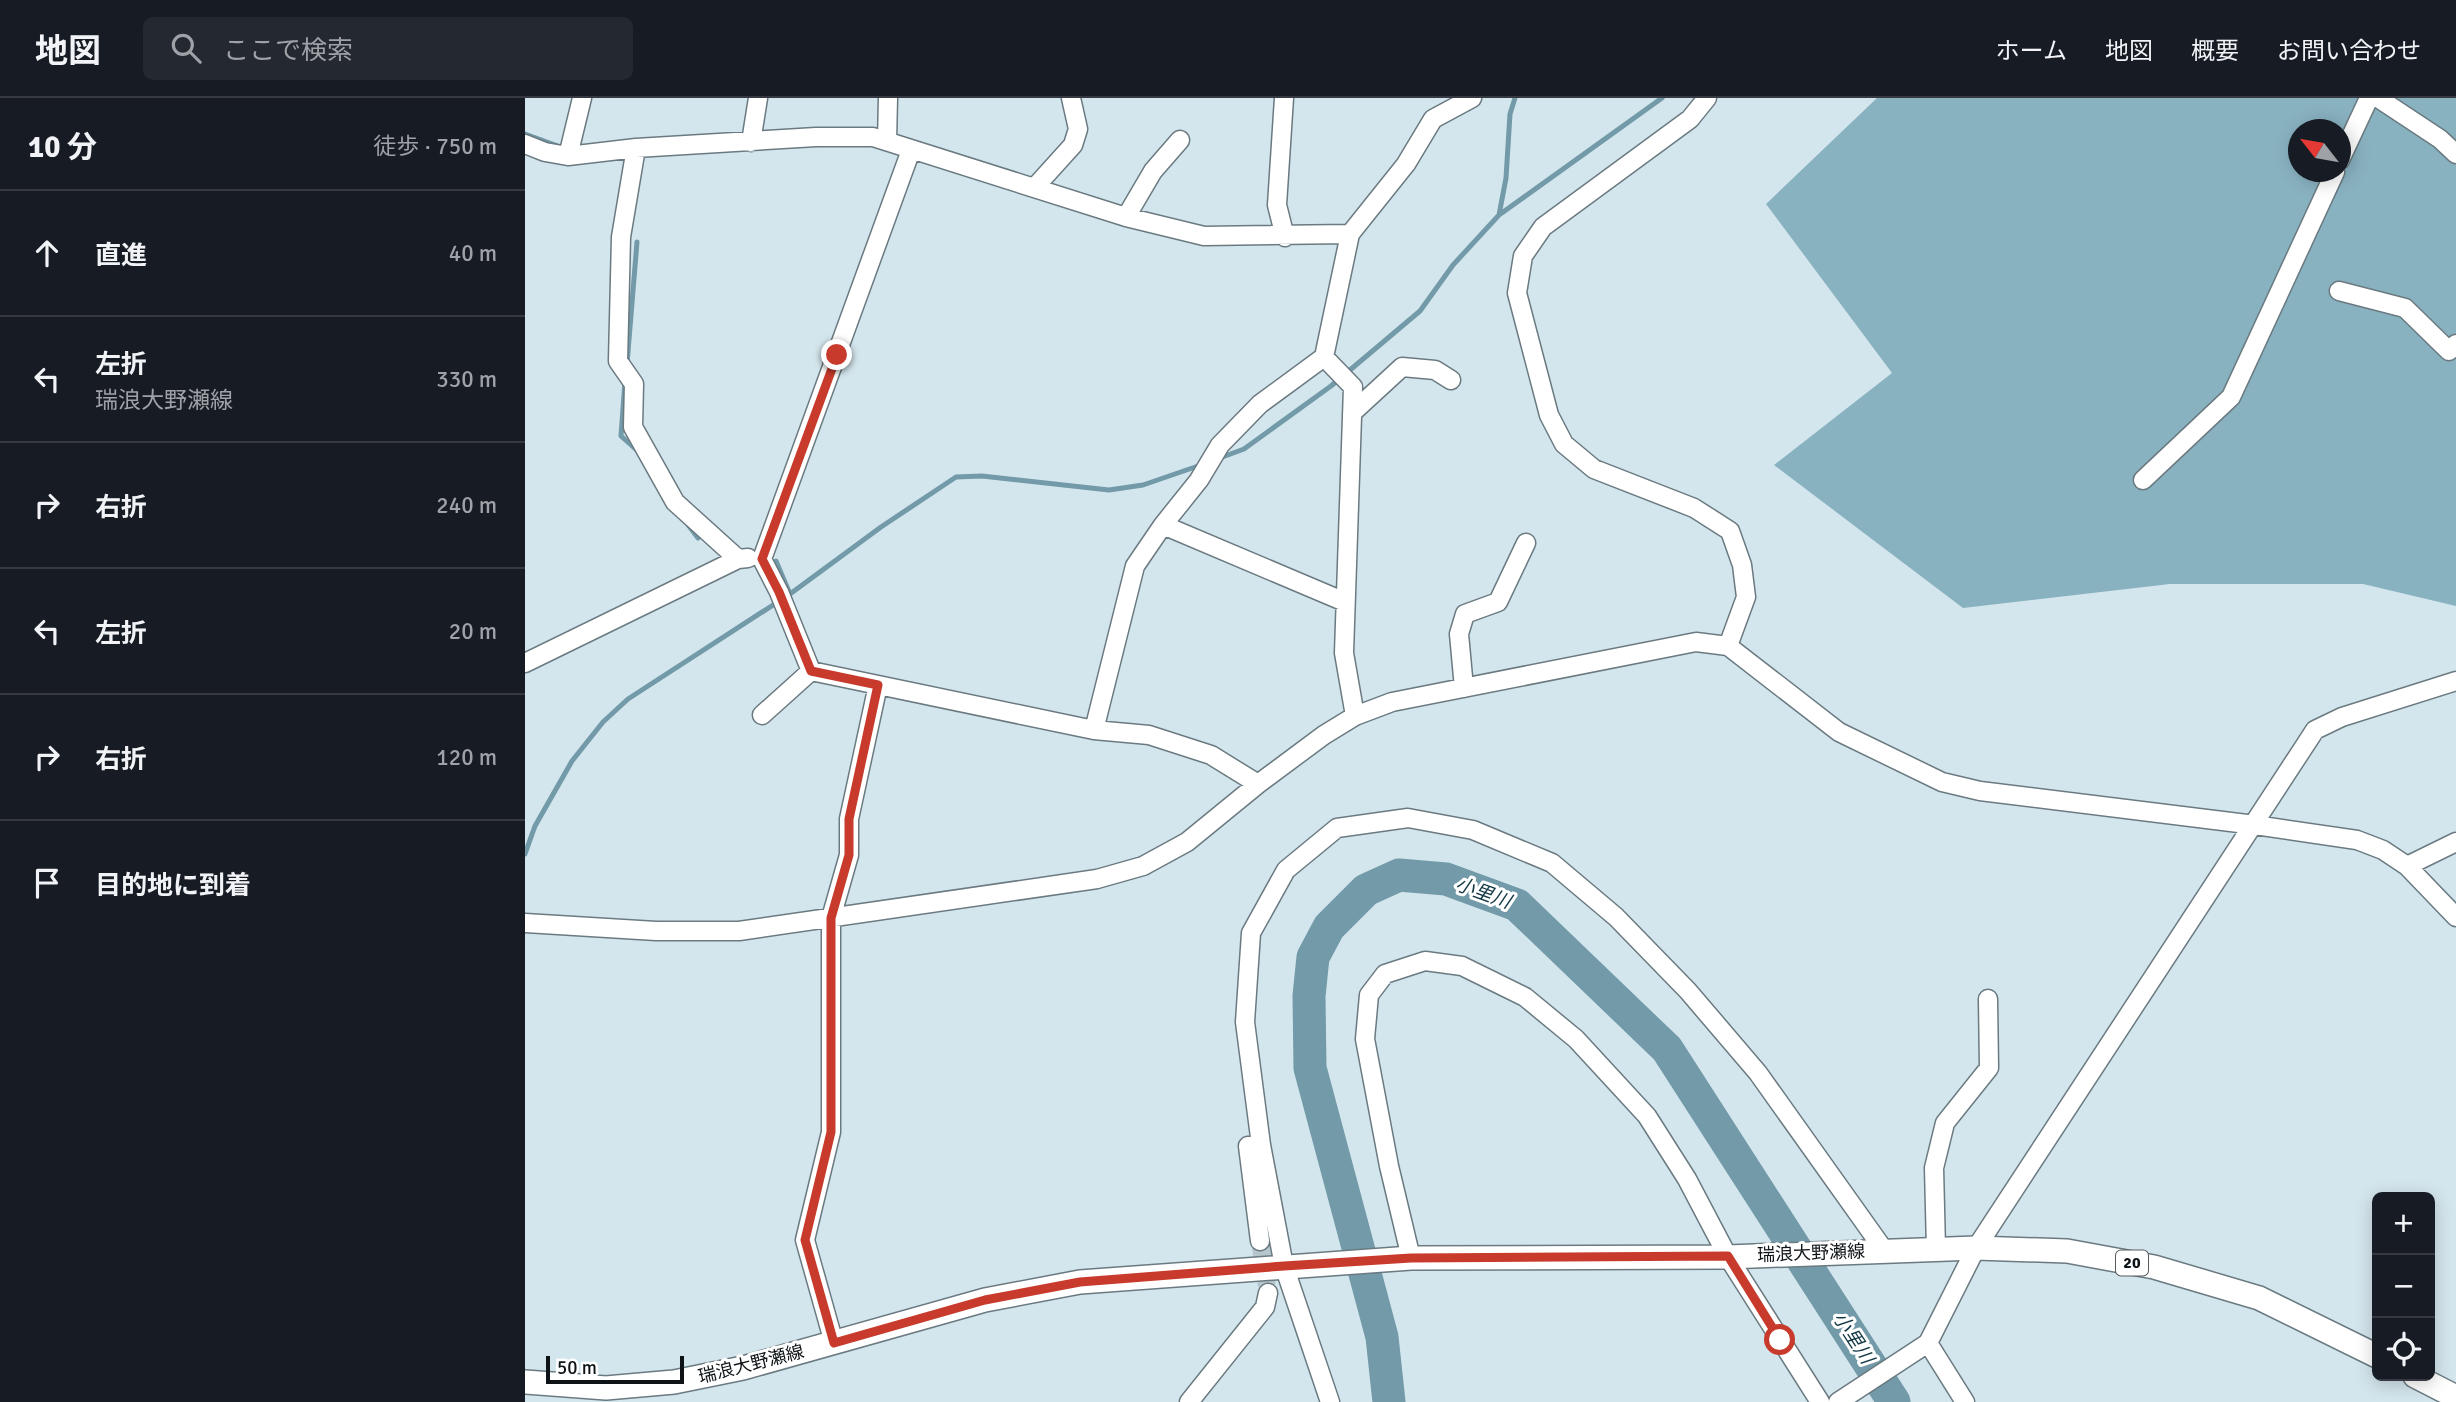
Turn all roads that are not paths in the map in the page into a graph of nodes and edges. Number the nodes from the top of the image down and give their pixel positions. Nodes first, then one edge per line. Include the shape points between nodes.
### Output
1 (582, 98) edge
2 (758, 98) edge
3 (888, 98) edge
4 (1071, 98) edge
5 (1284, 98) edge
6 (1472, 98) edge
7 (1707, 98) edge
8 (2369, 98) edge
9 (2378, 98) edge
10 (2351, 136) edge
11 (1180, 140) dead end
12 (887, 141) junction
13 (751, 142) junction
14 (525, 145) edge
15 (636, 148) junction
16 (911, 150) junction
17 (2456, 154) edge
18 (568, 156) junction
19 (2330, 182) edge
20 (1035, 187) junction
21 (1126, 217) junction
22 (1350, 234) junction
23 (1285, 237) junction
24 (2339, 291) dead end
25 (2456, 344) edge
26 (1324, 357) junction
27 (1451, 380) dead end
28 (1352, 413) junction
29 (2143, 480) dead end
30 (1163, 525) junction
31 (1526, 543) dead end
32 (737, 559) junction
33 (762, 559) junction
34 (1345, 602) junction
35 (1727, 646) junction
36 (525, 663) edge
37 (811, 671) junction
38 (2456, 681) edge
39 (878, 685) junction
40 (1464, 688) junction
41 (762, 715) dead end
42 (1355, 716) junction
43 (1094, 730) junction
44 (1258, 784) junction
45 (2255, 825) junction
46 (2456, 842) edge
47 (2407, 866) junction
48 (2456, 917) edge
49 (831, 918) junction
50 (525, 923) edge
51 (1988, 999) dead end
52 (1261, 1145) junction
53 (1259, 1241) tunnel mouth
54 (1976, 1248) junction
55 (1936, 1249) junction
56 (1877, 1251) junction
57 (1734, 1256) junction
58 (1411, 1258) junction
59 (1291, 1266) junction
60 (1268, 1293) tunnel mouth
61 (834, 1343) junction
62 (1928, 1343) junction
63 (2372, 1354) edge
64 (2424, 1381) edge
65 (525, 1382) edge
66 (2454, 1398) edge
67 (1189, 1402) edge
68 (1330, 1402) edge
69 (1819, 1402) edge
70 (1837, 1402) edge
71 (1965, 1402) edge

1 - 18 street
2 - 13 street
3 - 12 street
4 - 20 street via 1077,129 1073,145
5 - 23 street via 1277,205
6 - 22 street via 1433,120 1406,164
7 - 35 street via 1691,119 1543,227 1523,256 1517,292 1549,415 1564,444 1594,469 1695,508 1730,531 1747,597
8 - 10 street
9 - 17 street
11 - 21 street via 1153,171
12 - 13 street via 859,136
12 - 16 street
13 - 15 street
14 - 18 street
15 - 18 street
15 - 32 street via 621,237 618,361 634,384 633,427 675,502
16 - 20 street
16 - 33 street
19 - 29 street via 2231,397
20 - 21 street
21 - 23 street via 1204,236
22 - 23 street
22 - 26 street
24 - 25 street via 2405,308 2449,351
26 - 28 street via 1353,387
26 - 30 street via 1260,404 1220,445
27 - 28 street via 1435,370 1402,367
28 - 34 street
30 - 34 street
30 - 43 street via 1135,566
31 - 40 street via 1497,602 1465,614 1459,634
32 - 33 street
32 - 36 street
33 - 37 street
34 - 42 street via 1345,653
35 - 40 street via 1696,642
35 - 45 street via 1839,732 1942,782 1980,791
37 - 39 street
37 - 41 street
38 - 45 street via 2315,730
39 - 43 street
39 - 49 street via 849,819 849,855
40 - 42 street via 1392,702
42 - 44 street
43 - 44 street via 1149,735 1211,755
44 - 49 street via 1187,842 1143,866 1097,879
45 - 47 street via 2357,840
45 - 54 street
46 - 47 street
47 - 48 street
49 - 50 street via 739,931
49 - 61 street via 831,1132 805,1240
51 - 55 street via 1989,1068 1945,1123 1934,1168
52 - 53 street via 1248,1146
52 - 56 street via 1245,1021 1251,933 1286,870 1338,828 1408,818 1473,830 1552,863 1616,917 1758,1073
52 - 59 street
54 - 55 main road, 瑞浪大野瀬線 / 20
54 - 62 street
54 - 63 main road, 瑞浪大野瀬線 / 20 via 2067,1251 2154,1267 2259,1298
55 - 56 main road, 瑞浪大野瀬線 / 20
56 - 57 main road, 瑞浪大野瀬線 / 20
57 - 58 main road, 瑞浪大野瀬線 / 20
57 - 58 street via 1647,1116 1576,1039 1525,997 1462,966 1425,961 1385,974 1369,995 1365,1039
57 - 69 street
58 - 59 main road, 瑞浪大野瀬線 / 20
59 - 61 main road, 瑞浪大野瀬線 / 20 via 1080,1282 985,1300
59 - 68 street
60 - 67 street via 1265,1307
61 - 65 main road, 瑞浪大野瀬線 / 20 via 674,1382 606,1388
62 - 70 street
62 - 71 street
64 - 66 main road

